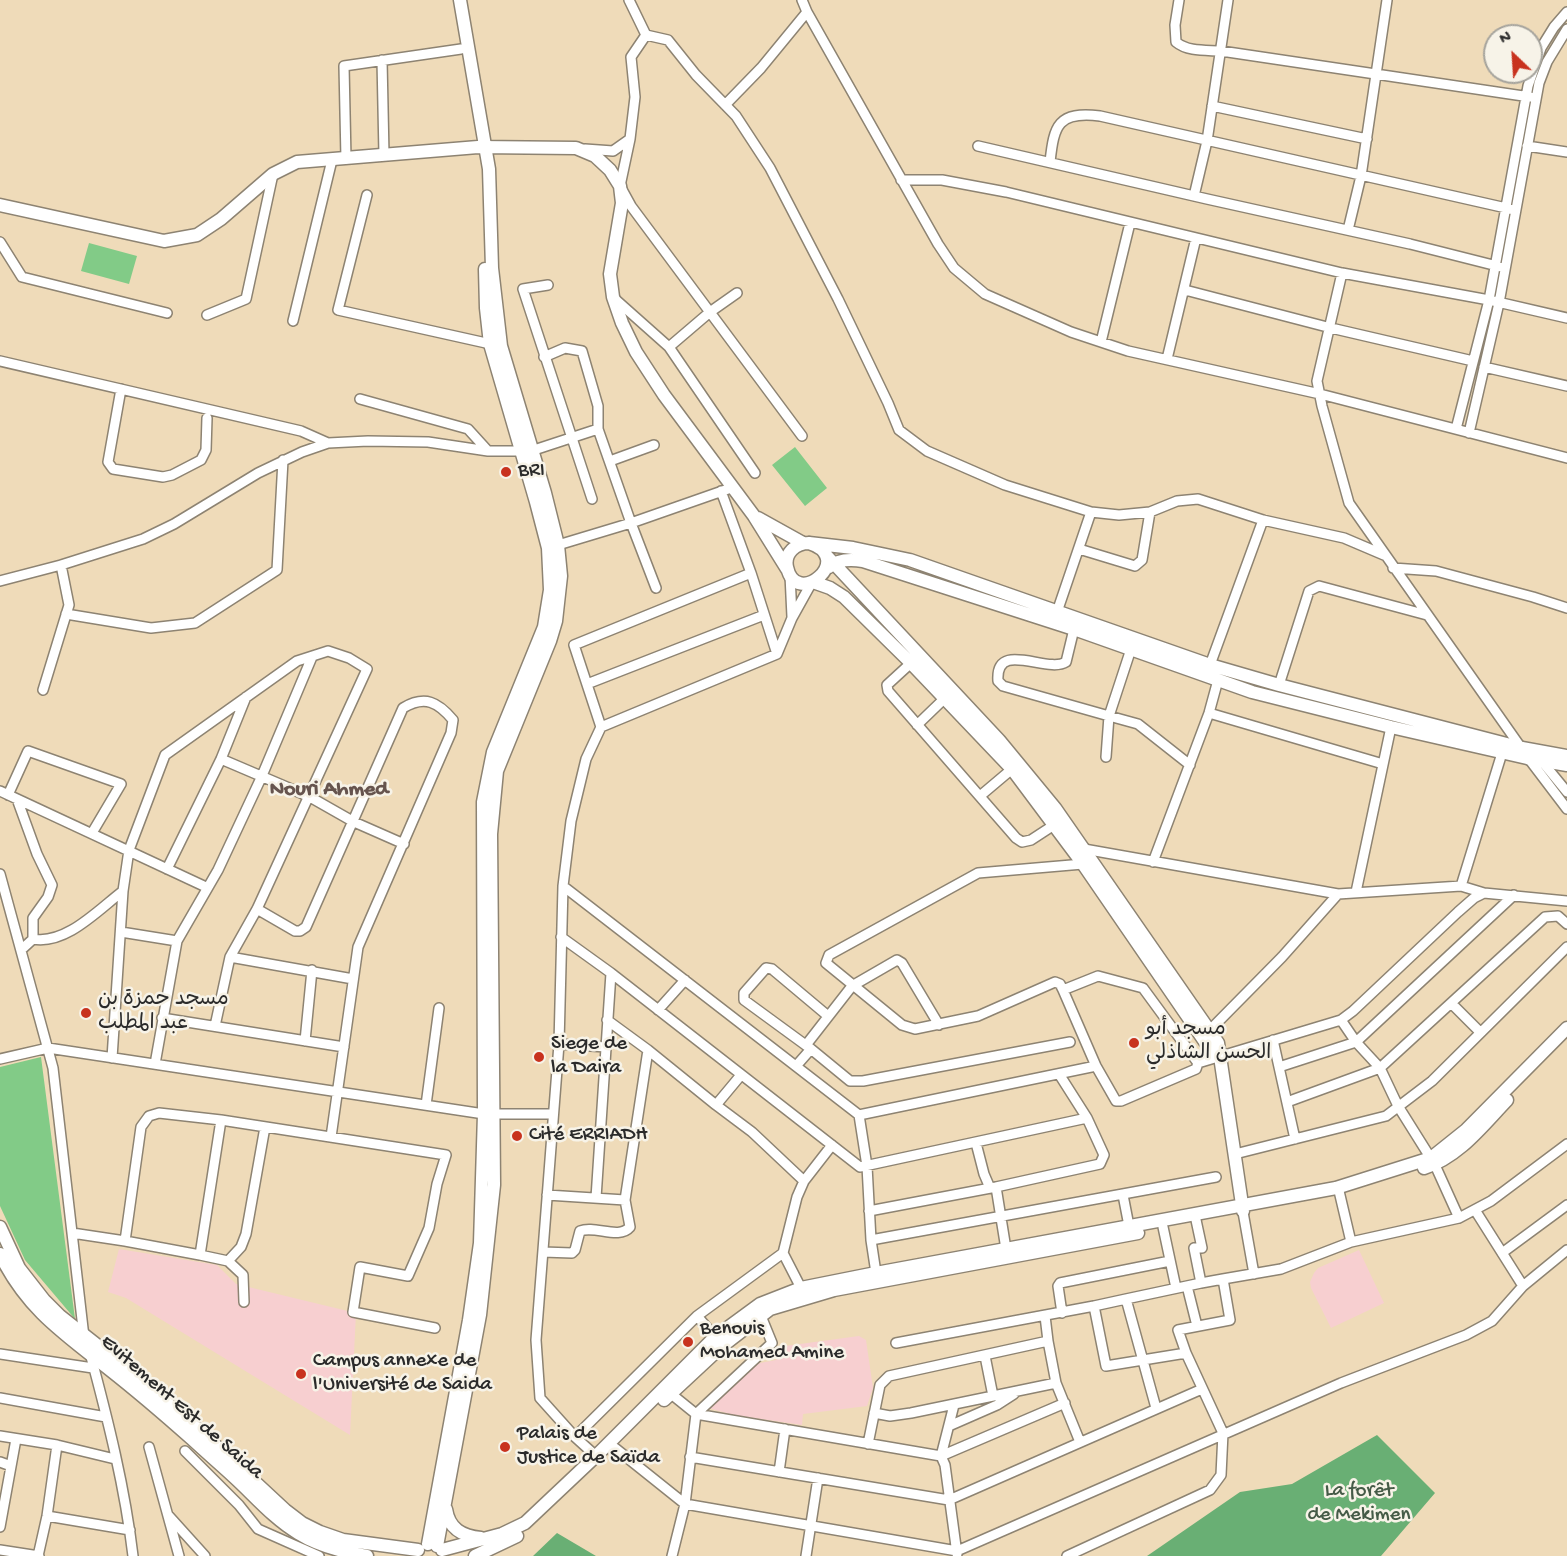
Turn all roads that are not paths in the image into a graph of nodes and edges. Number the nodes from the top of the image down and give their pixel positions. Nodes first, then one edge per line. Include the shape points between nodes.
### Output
1 (453, 0) edge
2 (460, 0) edge
3 (629, 0) edge
4 (802, 0) edge
5 (1179, 0) edge
6 (1228, 0) edge
7 (1387, 0) edge
8 (807, 12) junction
9 (1567, 12) edge
10 (1567, 29) edge
11 (646, 35) junction
12 (461, 49) junction
13 (1221, 51) junction
14 (382, 60) junction
15 (1377, 74) junction
16 (1531, 97) junction
17 (725, 105) junction
18 (1212, 106) junction
19 (630, 139) junction
20 (1367, 139) junction
21 (1207, 141) junction
22 (978, 146) dead end
23 (1527, 146) junction
24 (482, 147) junction
25 (576, 148) junction
26 (1567, 152) edge
27 (384, 155) junction
28 (346, 159) junction
29 (332, 160) junction
30 (1050, 162) junction
31 (273, 174) junction
32 (1361, 176) junction
33 (901, 180) junction
34 (620, 186) junction
35 (367, 195) dead end
36 (1194, 196) junction
37 (0, 205) edge
38 (1511, 210) junction
39 (1130, 223) junction
40 (1348, 230) junction
41 (1196, 238) junction
42 (0, 242) edge
43 (1500, 267) junction
44 (1342, 273) junction
45 (548, 285) dead end
46 (1185, 290) junction
47 (737, 293) dead end
48 (613, 297) junction
49 (1494, 302) junction
50 (710, 312) junction
51 (167, 313) dead end
52 (207, 315) dead end
53 (1567, 318) edge
54 (292, 321) dead end
55 (1331, 328) junction
56 (1101, 342) junction
57 (495, 345) junction
58 (669, 348) junction
59 (544, 357) junction
60 (1167, 359) junction
61 (0, 361) edge
62 (1473, 361) junction
63 (1484, 367) junction
64 (1567, 386) edge
65 (122, 389) junction
66 (1320, 394) junction
67 (360, 399) dead end
68 (207, 418) dead end
69 (598, 429) junction
70 (1456, 429) junction
71 (1468, 433) junction
72 (802, 436) dead end
73 (573, 438) junction
74 (328, 443) junction
75 (654, 445) dead end
76 (526, 450) junction
77 (488, 451) junction
78 (1567, 458) edge
79 (283, 460) junction
80 (610, 461) junction
81 (755, 473) dead end
82 (726, 489) junction
83 (592, 499) dead end
84 (1091, 512) junction
85 (1150, 512) junction
86 (754, 516) junction
87 (1263, 520) junction
88 (631, 523) junction
89 (558, 545) junction
90 (811, 545) junction
91 (1078, 549) junction
92 (1384, 555) junction
93 (61, 565) junction
94 (829, 566) junction
95 (1394, 568) junction
96 (789, 572) junction
97 (751, 573) junction
98 (0, 581) edge
99 (812, 582) junction
100 (656, 588) dead end
101 (1567, 608) edge
102 (1057, 612) junction
103 (66, 614) junction
104 (764, 615) junction
105 (1427, 615) junction
106 (792, 618) junction
107 (1074, 629) junction
108 (1131, 649) junction
109 (777, 654) junction
110 (312, 657) junction
111 (911, 663) junction
112 (1210, 665) junction
113 (1218, 680) junction
114 (587, 684) junction
115 (1279, 685) junction
116 (43, 690) dead end
117 (246, 697) junction
118 (945, 698) junction
119 (1209, 713) junction
120 (1109, 716) junction
121 (917, 725) junction
122 (601, 727) junction
123 (1391, 727) junction
124 (1522, 748) junction
125 (1502, 753) junction
126 (1567, 756) edge
127 (1106, 757) dead end
128 (221, 759) junction
129 (1529, 759) junction
130 (1543, 761) junction
131 (1383, 764) junction
132 (1190, 765) junction
133 (1567, 765) edge
134 (1012, 769) junction
135 (261, 778) junction
136 (1567, 792) edge
137 (9, 795) edge
138 (980, 795) junction
139 (310, 797) junction
140 (1567, 809) edge
141 (354, 822) junction
142 (1054, 825) junction
143 (92, 833) junction
144 (404, 844) junction
145 (1084, 849) junction
146 (129, 850) junction
147 (1153, 862) junction
148 (1083, 864) junction
149 (167, 869) junction
150 (0, 874) edge
151 (563, 886) junction
152 (1461, 886) junction
153 (206, 887) junction
154 (123, 891) junction
155 (1356, 892) junction
156 (1485, 893) junction
157 (1338, 894) junction
158 (1514, 895) junction
159 (1553, 901) junction
160 (1567, 901) edge
161 (257, 909) junction
162 (1551, 916) junction
163 (1567, 924) edge
164 (121, 932) junction
165 (561, 937) junction
166 (33, 939) junction
167 (177, 941) junction
168 (1567, 947) edge
169 (21, 950) junction
170 (230, 957) junction
171 (312, 970) junction
172 (611, 973) junction
173 (353, 979) junction
174 (685, 980) junction
175 (852, 986) junction
176 (1063, 990) junction
177 (1452, 1004) junction
178 (439, 1008) dead end
179 (658, 1010) junction
180 (828, 1016) junction
181 (162, 1018) junction
182 (608, 1020) junction
183 (1341, 1020) junction
184 (939, 1025) junction
185 (215, 1026) junction
186 (1567, 1028) edge
187 (1209, 1031) junction
188 (1480, 1032) junction
189 (1567, 1037) edge
190 (1273, 1040) junction
191 (305, 1041) junction
192 (1070, 1042) dead end
193 (1356, 1042) junction
194 (559, 1044) junction
195 (344, 1047) junction
196 (606, 1047) junction
197 (808, 1047) junction
198 (48, 1048) junction
199 (648, 1050) junction
200 (1221, 1057) junction
201 (112, 1058) junction
202 (0, 1059) edge
203 (1198, 1063) junction
204 (155, 1064) junction
205 (796, 1066) junction
206 (1096, 1066) junction
207 (1279, 1067) junction
208 (1380, 1068) junction
209 (1059, 1074) junction
210 (741, 1075) junction
211 (338, 1092) junction
212 (1287, 1102) junction
213 (716, 1105) junction
214 (426, 1106) junction
215 (1398, 1106) junction
216 (489, 1113) junction
217 (553, 1114) junction
218 (859, 1115) junction
219 (1087, 1118) junction
220 (221, 1120) junction
221 (265, 1126) junction
222 (331, 1137) junction
223 (1295, 1139) junction
224 (976, 1143) junction
225 (1567, 1144) edge
226 (832, 1145) junction
227 (1235, 1154) junction
228 (1433, 1161) junction
229 (867, 1166) junction
230 (1216, 1177) dead end
231 (804, 1181) junction
232 (993, 1187) junction
233 (1339, 1191) junction
234 (547, 1195) junction
235 (1123, 1195) junction
236 (596, 1198) junction
237 (625, 1200) junction
238 (1567, 1205) edge
239 (1242, 1208) junction
240 (1475, 1210) junction
241 (869, 1211) junction
242 (1000, 1217) junction
243 (1459, 1218) junction
244 (1196, 1220) junction
245 (1129, 1226) junction
246 (0, 1227) edge
247 (1163, 1227) junction
248 (72, 1233) junction
249 (871, 1240) junction
250 (125, 1241) junction
251 (1351, 1242) junction
252 (1006, 1249) junction
253 (1567, 1250) edge
254 (543, 1252) junction
255 (783, 1253) junction
256 (1502, 1253) junction
257 (0, 1254) edge
258 (200, 1255) junction
259 (228, 1261) junction
260 (1170, 1261) junction
261 (876, 1273) junction
262 (1254, 1274) junction
263 (1223, 1280) junction
264 (1201, 1283) junction
265 (1187, 1286) junction
266 (1523, 1286) junction
267 (801, 1288) junction
268 (1176, 1288) junction
269 (1126, 1299) junction
270 (244, 1302) dead end
271 (1094, 1306) junction
272 (1062, 1312) junction
273 (697, 1316) junction
274 (760, 1316) junction
275 (1045, 1316) junction
276 (1197, 1326) junction
277 (435, 1328) dead end
278 (83, 1334) junction
279 (715, 1337) junction
280 (1048, 1341) junction
281 (896, 1343) dead end
282 (1186, 1353) junction
283 (0, 1354) edge
284 (90, 1354) junction
285 (985, 1356) junction
286 (1143, 1361) junction
287 (93, 1368) junction
288 (1056, 1383) junction
289 (1202, 1389) junction
290 (1019, 1390) junction
291 (670, 1393) junction
292 (993, 1396) junction
293 (0, 1398) edge
294 (1065, 1403) junction
295 (954, 1405) junction
296 (1156, 1408) junction
297 (874, 1413) junction
298 (696, 1414) junction
299 (106, 1417) junction
300 (949, 1426) junction
301 (785, 1429) junction
302 (1223, 1433) junction
303 (0, 1437) edge
304 (575, 1437) junction
305 (16, 1439) junction
306 (1080, 1442) junction
307 (868, 1444) junction
308 (57, 1445) junction
309 (149, 1447) dead end
310 (615, 1448) junction
311 (185, 1451) dead end
312 (596, 1456) junction
313 (941, 1456) junction
314 (690, 1457) junction
315 (116, 1459) junction
316 (0, 1462) edge
317 (11, 1466) junction
318 (779, 1472) junction
319 (818, 1478) junction
320 (950, 1500) junction
321 (444, 1502) junction
322 (685, 1504) junction
323 (168, 1514) junction
324 (47, 1516) junction
325 (809, 1525) junction
326 (0, 1527) edge
327 (130, 1530) junction
328 (485, 1539) junction
329 (0, 1550) edge
330 (431, 1550) edge
331 (297, 1552) edge
332 (957, 1553) edge
333 (38, 1556) edge
334 (133, 1556) edge
335 (179, 1556) edge
336 (205, 1556) edge
337 (319, 1556) edge
338 (365, 1556) edge
339 (475, 1556) edge
340 (672, 1556) edge
341 (806, 1556) edge
342 (1067, 1556) edge

1 - 12 main road
2 - 24 main road
3 - 11 street
4 - 8 street
5 - 13 street via 1176,42 1191,49
6 - 13 street
7 - 15 street
8 - 17 street
8 - 33 street
9 - 16 street via 1541,48 1528,86
10 - 16 street
11 - 17 street via 668,40
11 - 19 street via 631,57 636,97
12 - 14 street
12 - 24 main road
13 - 15 street
13 - 18 street
14 - 27 street
14 - 28 street via 344,66
15 - 16 street
15 - 20 street
16 - 23 street
16 - 38 street
17 - 84 street via 770,168 838,299 899,430 927,451 1005,485
18 - 20 street
18 - 21 street
19 - 25 street via 613,151
19 - 34 street
20 - 32 street
21 - 30 street via 1083,114 1070,117 1058,127 1053,135
21 - 32 street
21 - 36 street
22 - 30 street
23 - 26 street
23 - 38 street
24 - 25 main road
24 - 27 main road
24 - 57 main road via 486,308
25 - 34 main road via 595,156
27 - 28 main road
28 - 29 main road
29 - 31 main road via 297,162
29 - 54 street
30 - 36 street
31 - 37 main road via 197,235 164,241
31 - 52 street via 246,299
32 - 38 street
32 - 40 street
33 - 39 street via 942,180 1017,194
33 - 56 street via 938,244 968,281 1015,309
34 - 48 main road via 622,203 610,274
34 - 50 street
35 - 57 street via 338,309
36 - 40 street
38 - 43 street
39 - 41 street
39 - 56 street
40 - 43 street
41 - 44 street
41 - 46 street
42 - 51 street via 22,277
43 - 49 street
44 - 49 street
44 - 55 street
45 - 59 street via 523,290
46 - 55 street
46 - 60 street
47 - 50 street
48 - 58 street
48 - 82 main road via 636,352
49 - 53 street
49 - 62 street
49 - 63 street
50 - 58 street
50 - 72 street
55 - 62 street
55 - 66 street via 1317,381
56 - 60 street
57 - 76 main road
58 - 81 street
59 - 69 street via 565,348 582,351 598,406
59 - 73 street
60 - 66 street
61 - 65 street
62 - 70 street
63 - 64 street
63 - 71 street
65 - 68 street via 108,462 113,470 163,477 201,460 206,450
65 - 74 street via 301,431
66 - 70 street
66 - 92 street via 1349,503
67 - 77 street via 468,429
69 - 73 street
69 - 80 street
70 - 71 street
71 - 78 street
73 - 76 street
73 - 83 street
74 - 77 street via 428,442
74 - 79 street
75 - 80 street
76 - 77 street
76 - 89 main road
76 - 216 main road via 548,548 550,590 544,627 493,752 483,802
79 - 93 street via 158,532
79 - 103 street via 277,570 195,623 151,628
80 - 88 street
82 - 86 main road
82 - 88 street
82 - 97 street
84 - 85 street
84 - 91 street
85 - 87 street via 1177,501 1198,500
85 - 91 street via 1139,564
86 - 90 main road
86 - 96 main road
87 - 92 street via 1344,538
87 - 112 street
88 - 89 street
88 - 100 street
89 - 216 main road via 561,576 556,621 502,754 494,787
90 - 94 main road via 825,555
90 - 96 main road via 793,548 787,558
90 - 102 main road via 854,548 910,560
91 - 102 street
92 - 95 street
93 - 98 street
93 - 103 street via 69,605
94 - 99 main road
94 - 107 main road via 845,560 863,561
94 - 145 main road via 999,740
95 - 101 street via 1436,571
95 - 105 street
96 - 99 main road via 797,581
96 - 106 street
97 - 104 street
97 - 114 street via 574,645
99 - 106 street
99 - 111 main road via 844,597
102 - 112 main road
103 - 116 street
104 - 109 street
104 - 114 street
105 - 115 street via 1314,587 1309,591
105 - 124 street
106 - 109 street
107 - 108 main road
107 - 120 street via 1066,662 1055,667 1014,658 999,669 998,681 1003,686
108 - 113 main road
108 - 120 street
109 - 122 street
110 - 117 street via 297,662
110 - 135 street
110 - 139 street via 328,651 367,669
111 - 118 main road
111 - 121 street via 887,685
112 - 115 main road
113 - 119 street
113 - 123 main road
114 - 122 street
115 - 124 main road
117 - 128 street
117 - 146 street via 165,755
118 - 121 street
118 - 134 main road
119 - 131 street
119 - 132 street
120 - 127 street
120 - 132 street via 1138,724
121 - 138 street
122 - 151 street via 586,759 570,820
123 - 125 main road
123 - 131 street
124 - 126 main road
124 - 129 street
124 - 130 street
125 - 129 main road
125 - 152 street
128 - 135 street
128 - 149 street
129 - 130 main road
129 - 140 street
130 - 133 main road
130 - 136 street
131 - 155 street
132 - 147 street
134 - 138 street
134 - 142 main road
135 - 139 street
135 - 153 street via 218,870
137 - 143 street
137 - 143 street via 28,751 121,784
137 - 166 street via 52,885 33,918
138 - 142 street via 1022,842
139 - 141 street
139 - 161 street
141 - 144 street
141 - 144 street via 403,708 424,700 442,707 453,720 452,733
141 - 161 street via 306,927 295,932
142 - 148 main road
143 - 146 street
144 - 173 street via 358,947
145 - 147 street
145 - 187 main road
146 - 149 street
146 - 154 street
147 - 157 street
148 - 175 street via 978,873 964,879 829,955 826,963
148 - 200 main road via 1210,1049
149 - 153 street
150 - 169 street
151 - 165 street
151 - 174 street
152 - 155 street
152 - 156 street
153 - 167 street
154 - 164 street
154 - 166 street via 79,926 58,937
155 - 157 street
156 - 158 street
156 - 183 street via 1458,912
157 - 187 street
158 - 159 street
158 - 193 street
159 - 160 street
159 - 162 street
161 - 170 street
162 - 163 street via 1558,916
162 - 177 street via 1545,917
164 - 167 street
164 - 201 street
165 - 172 street
165 - 194 street
166 - 169 street
167 - 181 street
168 - 188 street
169 - 198 street
170 - 171 street
170 - 185 street
171 - 173 street
171 - 191 street
172 - 179 street
172 - 182 street
173 - 195 street
174 - 179 street
174 - 205 street
175 - 180 street
175 - 184 street via 902,1025 915,1029
175 - 184 street via 900,961
176 - 184 street via 1055,982 978,1016
176 - 203 street via 1098,976 1143,988
176 - 206 street
177 - 188 street
177 - 208 street
178 - 214 street
179 - 210 street
180 - 197 street
180 - 197 street via 772,969 766,968 744,993 744,1000
181 - 185 street
181 - 204 street
182 - 196 street
182 - 199 street
183 - 190 street
183 - 193 street
185 - 191 street
186 - 228 main road
187 - 200 main road via 1218,1043
188 - 215 street via 1432,1081
189 - 228 main road via 1478,1131 1453,1154
190 - 200 street
190 - 207 street
191 - 195 street
192 - 197 street via 863,1081 850,1081
193 - 207 street
193 - 208 street
194 - 196 street
194 - 217 street
195 - 211 street
196 - 236 street
197 - 205 street
198 - 201 street
198 - 202 street
198 - 248 street
199 - 213 street
199 - 237 street
200 - 203 street
200 - 227 main road
201 - 204 street
203 - 206 street via 1196,1069 1122,1101 1116,1101
204 - 211 street
205 - 218 street
206 - 209 street
207 - 212 street
208 - 212 street
208 - 215 street
209 - 218 street
209 - 219 street
210 - 213 street
210 - 226 street
211 - 214 street
211 - 222 street
212 - 223 street
213 - 231 street via 752,1132
214 - 216 street
215 - 223 street via 1386,1116
215 - 228 street
216 - 217 street
216 - 321 main road via 494,1185 487,1266
216 - 330 main road via 479,1252
217 - 234 street
218 - 229 street
219 - 224 street
219 - 232 street via 1104,1155 1100,1164
220 - 221 street
220 - 250 street via 159,1113 149,1116 141,1127
220 - 258 street
221 - 222 street
221 - 259 street via 246,1234 241,1247
222 - 277 street via 446,1155 429,1228 408,1276 360,1268 353,1312
223 - 227 street
224 - 229 street
224 - 232 street via 984,1174
225 - 240 street
226 - 229 street via 860,1167
226 - 231 street
227 - 239 main road
228 - 233 main road via 1377,1183
228 - 239 main road via 1336,1188
228 - 243 street
229 - 241 street
230 - 235 street
231 - 255 street
232 - 241 street
232 - 242 street
233 - 239 main road
233 - 251 street
234 - 236 street
234 - 254 street
235 - 242 street
235 - 245 street
236 - 237 street
237 - 254 street via 628,1231 586,1228 580,1231 573,1253
238 - 256 street
239 - 244 main road
239 - 245 main road
239 - 262 street
240 - 243 street
240 - 256 street
241 - 249 street
242 - 249 street
242 - 252 street
243 - 251 street
244 - 247 main road
244 - 264 street via 1202,1248 1194,1248
245 - 252 main road
246 - 278 main road via 29,1281 60,1316
247 - 260 street
247 - 274 main road via 834,1290
248 - 250 street
248 - 278 street
249 - 261 street
250 - 258 street
251 - 262 street via 1281,1269
252 - 261 main road
253 - 266 street
254 - 304 street via 537,1340 540,1398
255 - 267 street
255 - 273 street
256 - 266 street
257 - 284 main road, Evitement Est de Saida via 35,1308
258 - 259 street
259 - 270 street via 243,1275
260 - 268 street
260 - 272 street via 1060,1283
261 - 267 main road
262 - 263 street
263 - 264 street
263 - 276 street via 1230,1320
264 - 265 street
265 - 268 street
265 - 276 street
266 - 302 street via 1492,1321 1467,1335
267 - 279 main road via 760,1304
268 - 269 street
269 - 271 street
269 - 286 street
271 - 272 street
271 - 286 street via 1106,1366
272 - 275 street
273 - 279 street
273 - 304 street
274 - 291 main road
274 - 298 street via 772,1343
275 - 280 street
275 - 281 street
276 - 282 street via 1178,1330
278 - 284 street
278 - 330 main road via 302,1522 343,1540
279 - 312 main road
280 - 285 street
280 - 288 street
282 - 286 street
282 - 289 street
283 - 287 street
284 - 287 street
284 - 338 main road, Evitement Est de Saida via 296,1532 315,1543
285 - 292 street
285 - 297 street via 889,1376 880,1385
286 - 296 street
287 - 299 street
288 - 290 street
288 - 294 street
289 - 296 street
289 - 302 street
290 - 292 street
290 - 300 street via 997,1405
291 - 298 street
291 - 310 main road
292 - 295 street
293 - 299 street
294 - 306 street
294 - 313 street
295 - 297 street via 890,1416
295 - 300 street
296 - 306 street
297 - 307 street
298 - 301 street
298 - 314 street
299 - 315 street
300 - 313 street
301 - 307 street
301 - 318 street
302 - 332 street
302 - 342 street via 1221,1475 1210,1490
303 - 305 street
304 - 312 street
305 - 308 street
305 - 317 street
306 - 320 street
307 - 313 street
308 - 315 street
308 - 324 street
309 - 323 street
310 - 322 street
310 - 339 main road via 531,1528
311 - 331 street via 258,1528
312 - 328 main road via 525,1522
313 - 320 street
314 - 318 street
314 - 322 street
315 - 327 street
316 - 317 street
317 - 326 street
318 - 319 street
319 - 320 street
319 - 325 street
320 - 332 street
321 - 328 main road via 454,1528 468,1537
321 - 330 main road
322 - 325 street
322 - 340 street
323 - 335 street
323 - 336 street
324 - 327 street
324 - 333 street
325 - 332 street
325 - 341 street
327 - 334 street
328 - 330 main road
329 - 333 street
331 - 337 street

